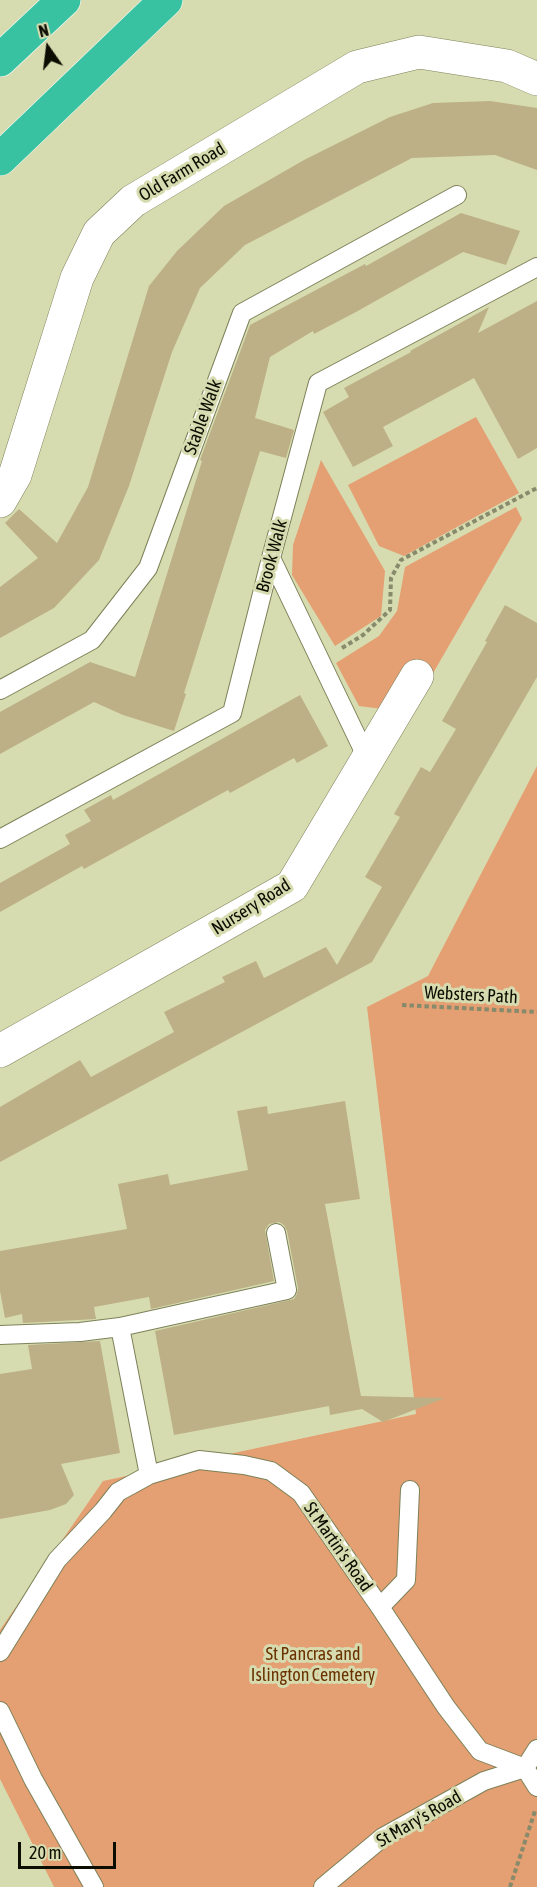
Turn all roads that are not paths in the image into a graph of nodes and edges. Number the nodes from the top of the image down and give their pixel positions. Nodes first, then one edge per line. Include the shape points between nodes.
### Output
1 (64, 0) edge
2 (166, 0) edge
3 (0, 60) edge
4 (537, 79) edge
5 (0, 159) edge
6 (457, 195) dead end
7 (537, 267) edge
8 (0, 501) edge
9 (271, 558) junction
10 (417, 676) dead end
11 (0, 690) edge
12 (368, 760) junction
13 (0, 839) edge
14 (0, 1051) edge
15 (276, 1233) dead end
16 (120, 1328) junction
17 (0, 1335) edge
18 (149, 1475) junction
19 (410, 1490) dead end
20 (380, 1607) junction
21 (0, 1652) edge
22 (0, 1711) edge
23 (537, 1749) edge
24 (525, 1768) junction
25 (537, 1787) edge
26 (94, 1887) edge
27 (323, 1887) edge

1 - 3 highway
2 - 5 highway
4 - 8 street, Old Farm Road via 507,66 419,52 357,67 133,201 99,233 77,278 15,476
6 - 11 lane, Stable Walk via 242,313 148,568 92,640
7 - 9 lane, Brook Walk via 318,383
9 - 12 lane
9 - 13 lane, Brook Walk via 232,713
10 - 12 street, Nursery Road
12 - 14 street, Nursery Road via 292,886
15 - 16 lane via 287,1290
16 - 17 lane
16 - 18 lane
18 - 20 lane, St Martin's Road via 199,1460 271,1471 301,1493
18 - 21 lane, St Martin's Road via 118,1492 57,1560
19 - 20 lane via 406,1580
20 - 24 lane, St Martin's Road via 446,1707 480,1750
22 - 26 lane
23 - 24 lane
24 - 25 lane
24 - 27 lane, St Mary's Road via 484,1781 383,1836

